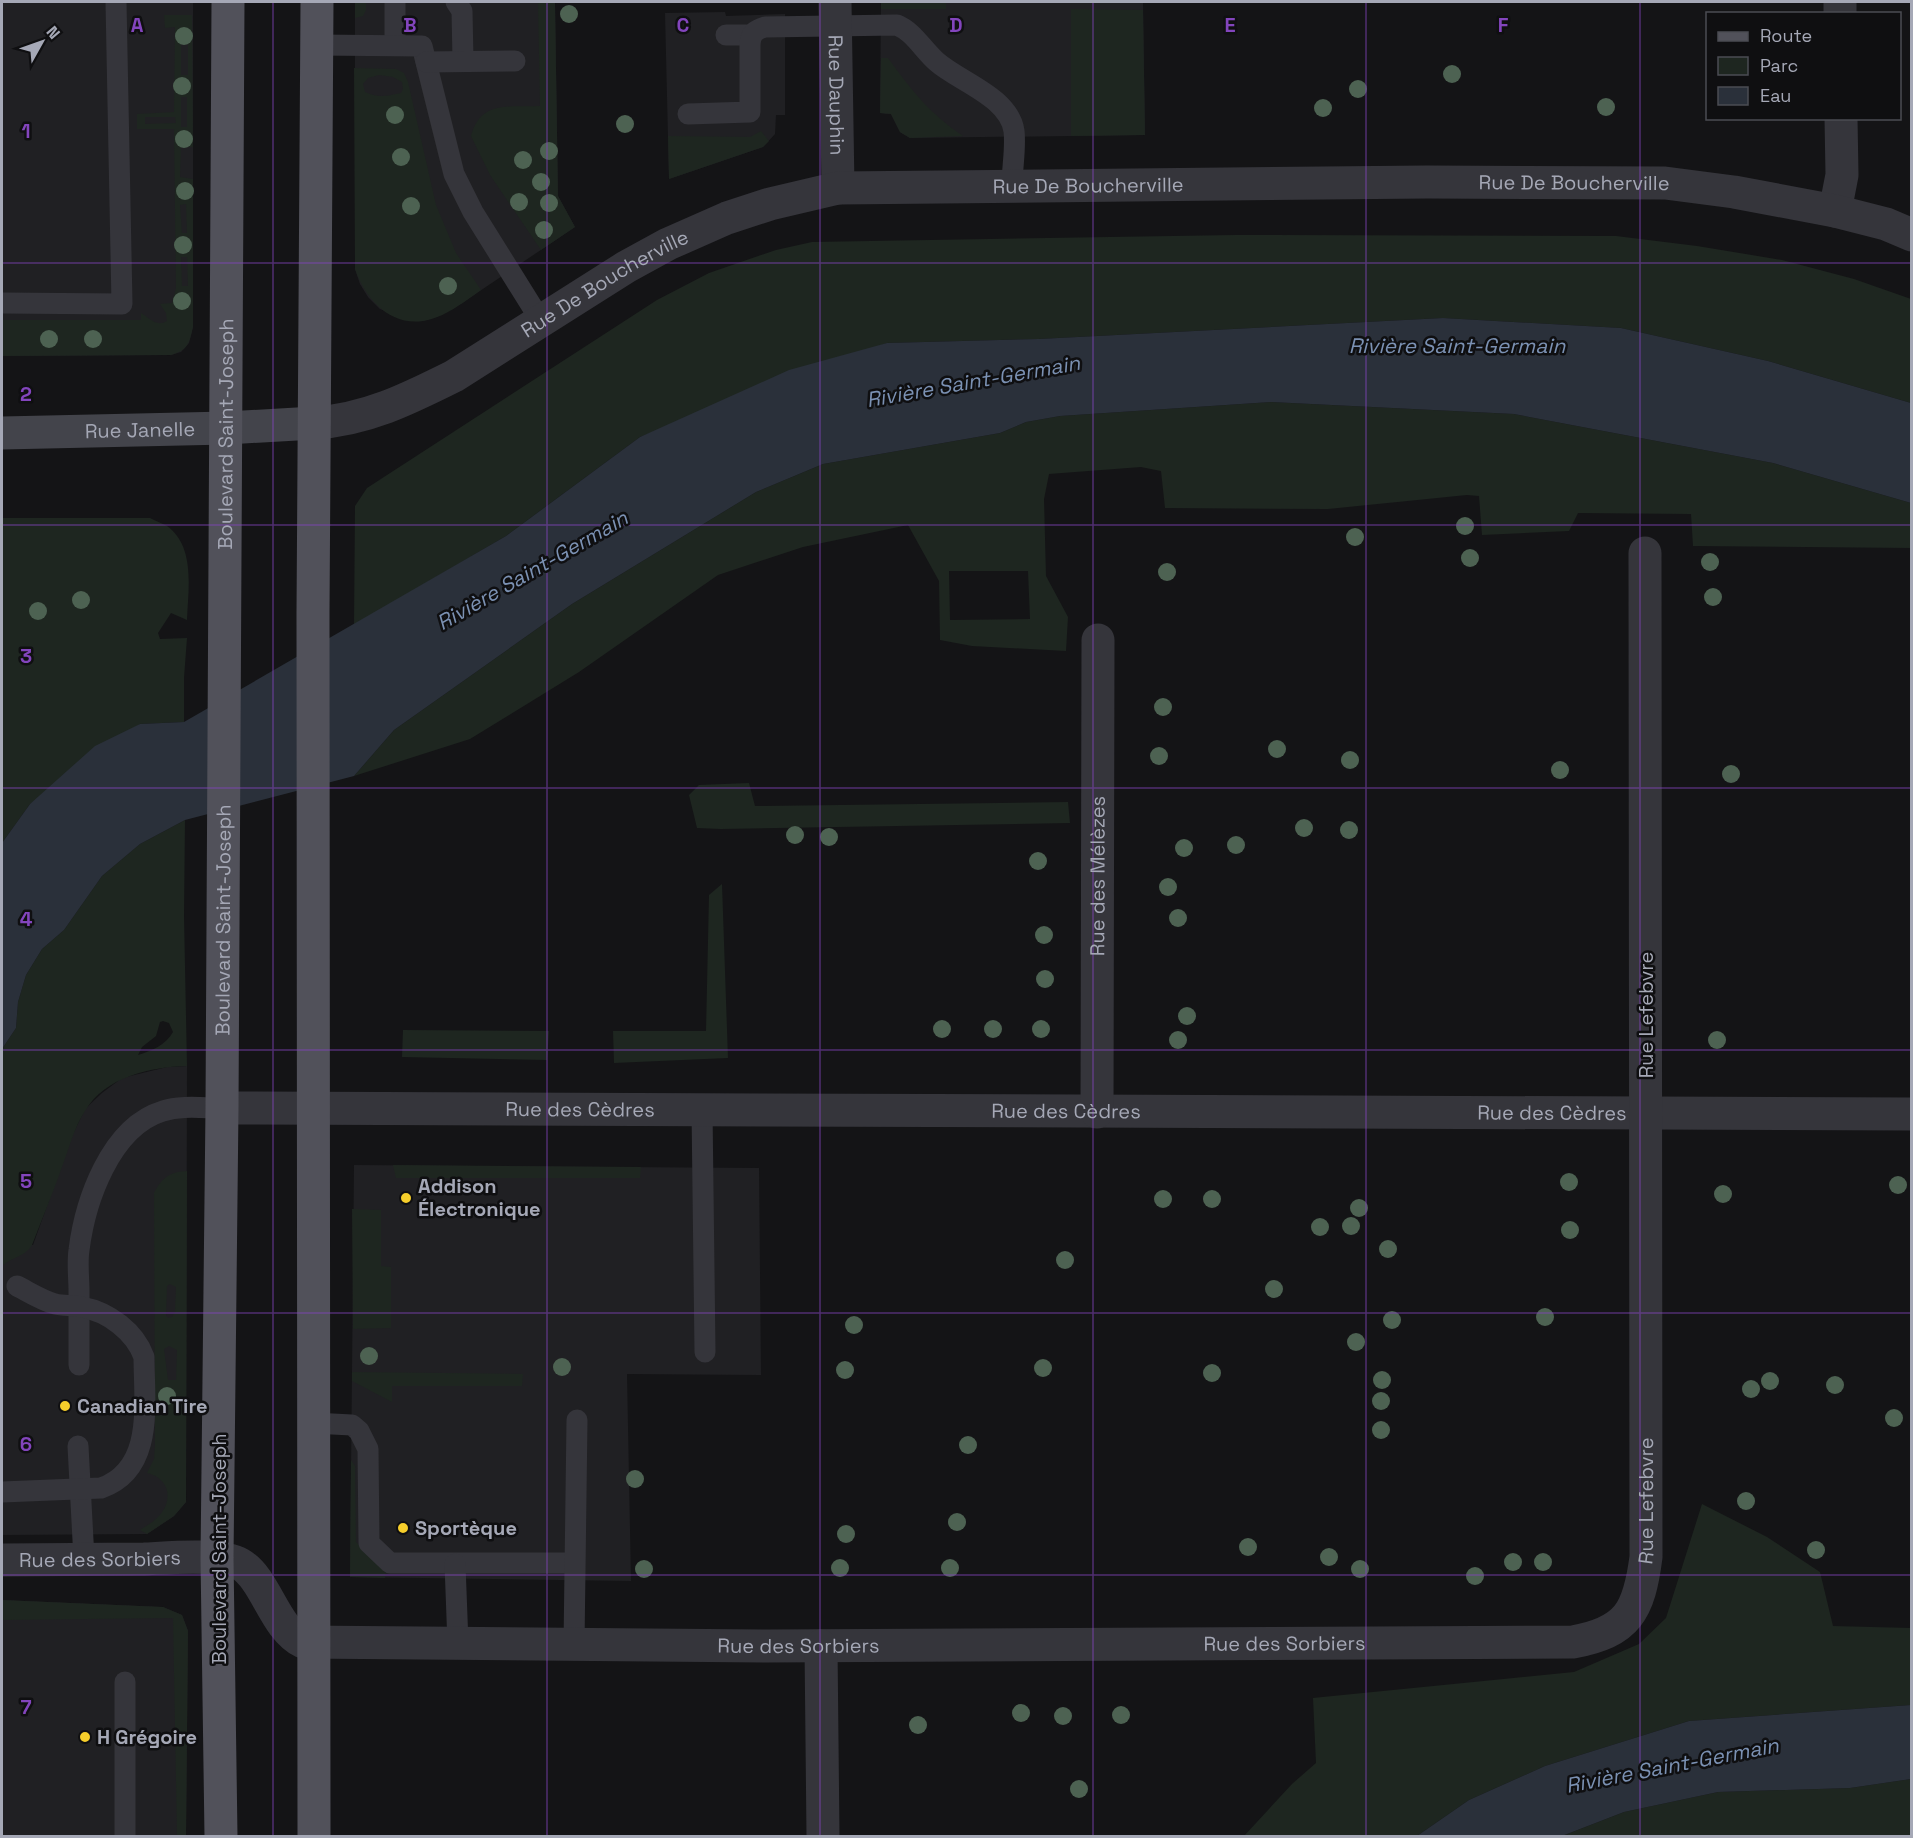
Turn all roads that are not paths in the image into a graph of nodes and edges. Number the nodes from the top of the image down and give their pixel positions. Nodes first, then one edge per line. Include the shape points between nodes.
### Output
1 (116, 2) edge
2 (228, 2) edge
3 (317, 2) edge
4 (395, 2) edge
5 (456, 2) edge
6 (835, 13) edge
7 (726, 35) dead end
8 (751, 35) junction
9 (317, 45) junction
10 (395, 45) junction
11 (464, 60) junction
12 (515, 61) dead end
13 (426, 62) junction
14 (688, 114) dead end
15 (1841, 120) edge
16 (1012, 186) junction
17 (838, 189) junction
18 (1835, 211) junction
19 (1911, 235) edge
20 (2, 303) edge
21 (542, 321) junction
22 (314, 423) junction
23 (227, 428) junction
24 (2, 433) edge
25 (1644, 553) dead end
26 (1098, 640) dead end
27 (222, 1108) junction
28 (313, 1109) junction
29 (702, 1109) junction
30 (1097, 1112) junction
31 (1647, 1113) junction
32 (1911, 1114) edge
33 (17, 1286) dead end
34 (79, 1306) junction
35 (705, 1352) dead end
36 (79, 1365) dead end
37 (577, 1420) dead end
38 (313, 1423) junction
39 (78, 1446) dead end
40 (81, 1489) junction
41 (2, 1492) edge
42 (217, 1558) junction
43 (84, 1559) junction
44 (2, 1560) edge
45 (455, 1563) junction
46 (574, 1563) junction
47 (1627, 1618) joint
48 (313, 1642) junction
49 (458, 1644) junction
50 (574, 1645) junction
51 (821, 1646) junction
52 (125, 1682) dead end
53 (125, 1836) edge
54 (221, 1836) edge
55 (314, 1836) edge
56 (822, 1836) edge

1 - 20 lane via 122,304
2 - 23 main road, Boulevard Saint-Joseph
3 - 9 main road
4 - 10 lane
5 - 11 lane via 462,11
6 - 8 lane via 757,29
6 - 16 lane via 905,28 936,62 1002,106 1014,132
6 - 17 street, Rue Dauphin
7 - 8 lane
8 - 14 lane via 750,112
9 - 10 lane
9 - 22 main road
10 - 13 lane via 422,46
11 - 12 lane
11 - 13 lane
13 - 21 lane via 454,174 473,212
15 - 18 street via 1842,175
16 - 17 street, Rue De Boucherville
16 - 18 street, Rue De Boucherville via 1665,183
17 - 21 street, Rue De Boucherville via 770,204 702,229 626,267
18 - 19 street, Rue De Boucherville
21 - 22 street, Rue De Boucherville via 454,376 407,398 361,417
22 - 23 main road, Rue Janelle
22 - 28 main road
23 - 24 main road, Rue Janelle
23 - 27 main road, Boulevard Saint-Joseph
25 - 31 street, Rue Lefebvre
26 - 30 street, Rue des Mélèzes
27 - 28 street, Rue des Cèdres
27 - 34 lane via 161,1111 122,1140 102,1170 88,1205 79,1251
27 - 42 main road, Boulevard Saint-Joseph
28 - 29 street, Rue des Cèdres
28 - 38 main road
29 - 30 street, Rue des Cèdres
29 - 35 lane
30 - 31 street, Rue des Cèdres
31 - 32 street, Rue des Cèdres
31 - 47 street, Rue Lefebvre via 1646,1557 1638,1597
33 - 34 lane via 57,1304
34 - 36 lane
34 - 40 lane via 120,1324 144,1357 144,1424 134,1462 112,1484
37 - 46 lane
38 - 45 lane via 352,1425 359,1431 368,1449 369,1543 379,1553 390,1563
38 - 48 main road
39 - 40 lane
40 - 41 lane
40 - 43 lane
42 - 43 street, Rue des Sorbiers
42 - 48 street, Rue des Sorbiers via 243,1565 295,1638
42 - 54 main road, Boulevard Saint-Joseph
43 - 44 street, Rue des Sorbiers
45 - 46 lane
45 - 49 lane
46 - 50 lane
47 - 51 street, Rue des Sorbiers via 1614,1629 1573,1642
48 - 49 street, Rue des Sorbiers
48 - 55 main road
49 - 50 street, Rue des Sorbiers
50 - 51 street, Rue des Sorbiers
51 - 56 street
52 - 53 lane

